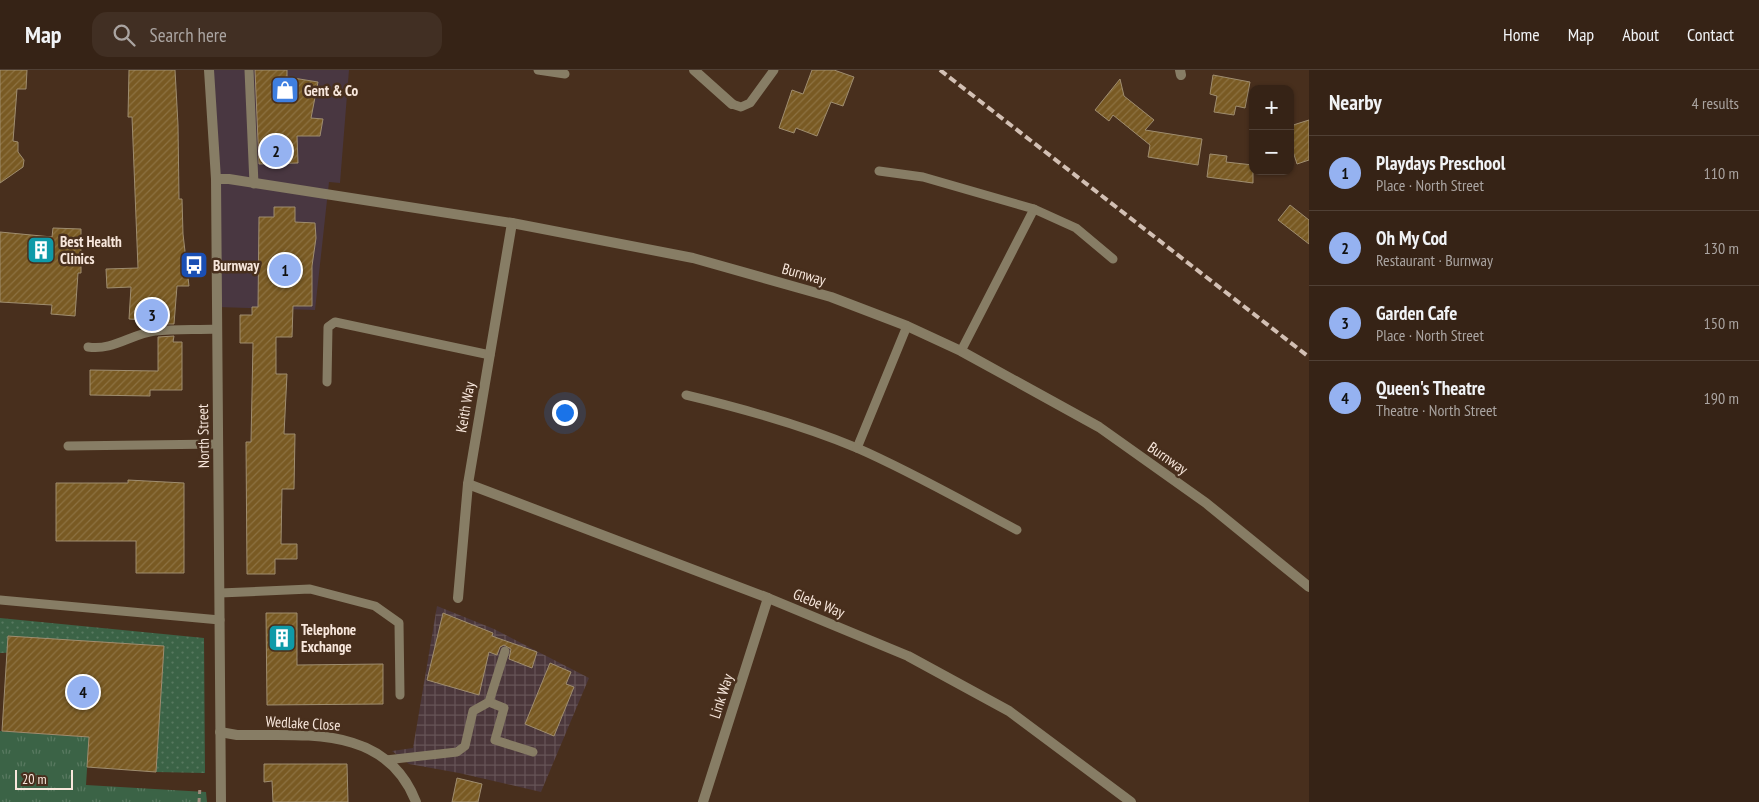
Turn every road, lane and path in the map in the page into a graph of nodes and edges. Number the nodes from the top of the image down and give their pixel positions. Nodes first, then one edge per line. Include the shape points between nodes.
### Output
1 (209, 70) edge
2 (249, 70) edge
3 (538, 70) edge
4 (694, 70) edge
5 (774, 70) edge
6 (565, 74) dead end
7 (732, 104) joint
8 (879, 171) dead end
9 (216, 179) junction
10 (254, 184) junction
11 (1034, 209) junction
12 (512, 223) junction
13 (1113, 259) dead end
14 (907, 326) junction
15 (217, 330) junction
16 (88, 347) dead end
17 (961, 351) junction
18 (490, 355) junction
19 (327, 382) dead end
20 (686, 395) dead end
21 (218, 444) junction
22 (68, 446) dead end
23 (856, 448) junction
24 (468, 484) junction
25 (1017, 530) dead end
26 (1309, 587) edge
27 (220, 593) junction
28 (458, 598) dead end
29 (768, 598) junction
30 (0, 600) edge
31 (220, 620) junction
32 (505, 650) dead end
33 (400, 694) dead end
34 (489, 702) junction
35 (220, 732) junction
36 (534, 752) dead end
37 (386, 760) junction
38 (200, 786) dead end
39 (199, 802) edge
40 (221, 802) edge
41 (416, 802) edge
42 (703, 802) edge
43 (1131, 802) edge

1 - 9 street, North Street
2 - 10 lane
3 - 6 lane
4 - 7 street
5 - 7 lane via 750,103 741,107
8 - 11 lane via 923,177
9 - 10 street, Burnway
9 - 15 street, North Street
10 - 12 street, Burnway
11 - 13 lane via 1076,228
11 - 17 lane
12 - 14 street, Burnway via 693,258 831,297
12 - 18 street, Keith Way
14 - 17 street, Burnway
14 - 23 lane
15 - 16 lane via 155,331 114,346
15 - 21 street, North Street
17 - 26 street, Burnway via 1099,428 1206,503
18 - 19 lane via 335,322 328,326
18 - 24 street, Keith Way
20 - 23 lane via 763,414
21 - 22 lane
21 - 27 street, North Street
23 - 25 lane
24 - 28 street, Keith Way
24 - 29 street, Glebe Way
27 - 31 street, North Street
27 - 33 lane via 310,590 375,606 399,622
29 - 42 street, Link Way
29 - 43 street, Glebe Way via 908,656 1009,711
30 - 31 lane
31 - 35 street, North Street
32 - 34 lane
34 - 36 lane via 504,708 495,740
34 - 37 lane via 473,711 465,746 457,752
35 - 37 street, Wedlake Close via 337,737 369,748
35 - 40 street, North Street
37 - 41 street, Wedlake Close via 404,778
38 - 39 path

